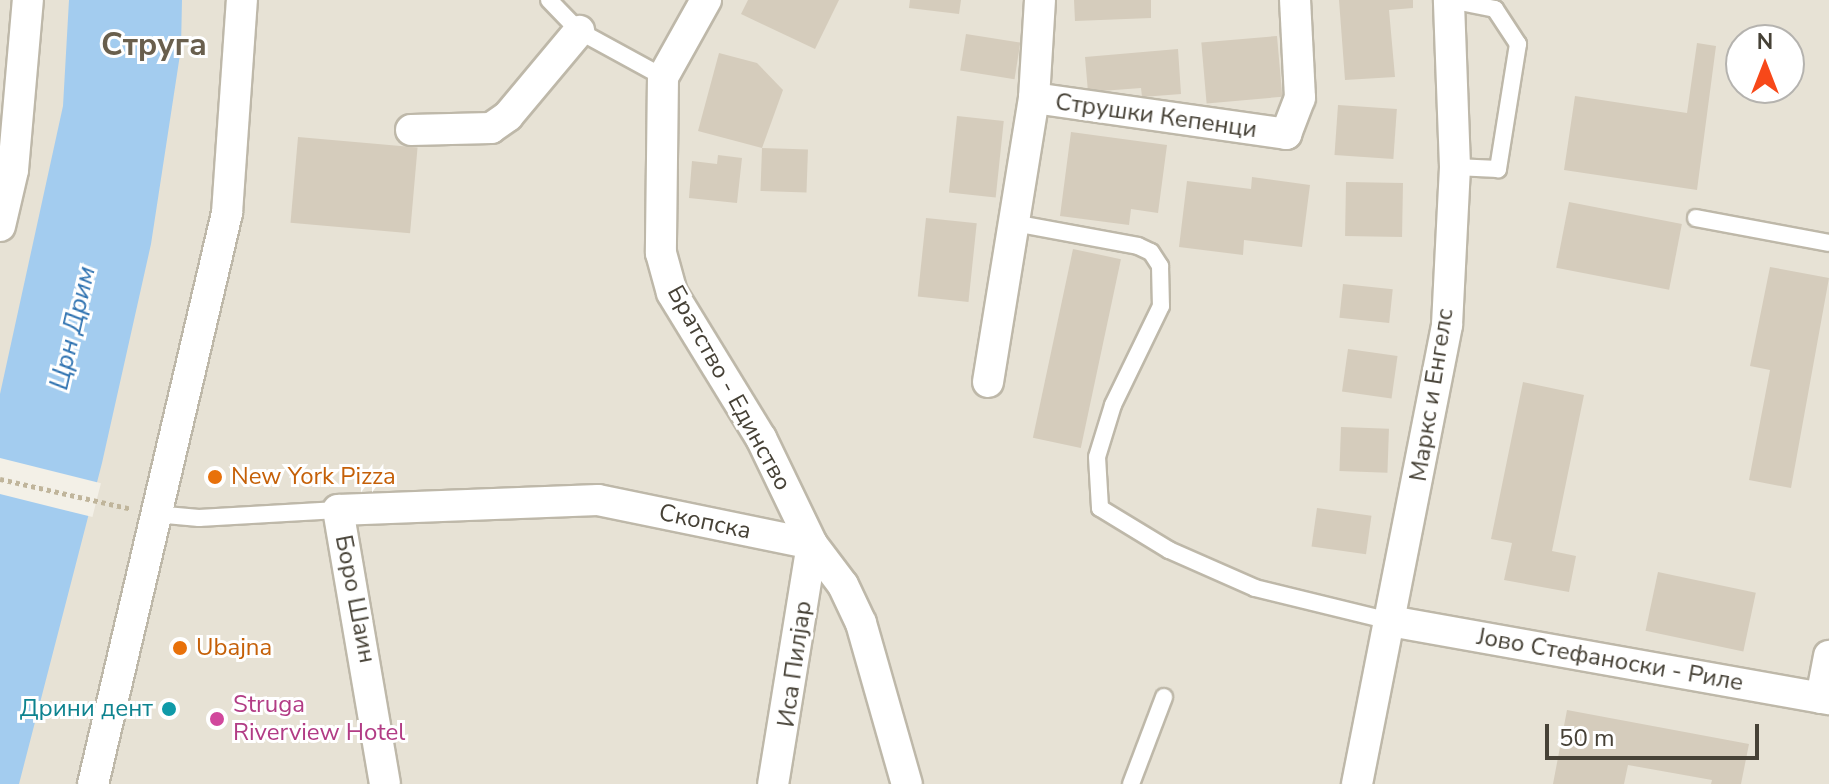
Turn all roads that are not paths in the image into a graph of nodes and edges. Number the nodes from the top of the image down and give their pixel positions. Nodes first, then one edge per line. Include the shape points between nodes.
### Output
1 (28, 0) edge
2 (242, 0) edge
3 (549, 0) edge
4 (706, 0) edge
5 (1040, 0) edge
6 (1295, 0) edge
7 (1449, 0) edge
8 (579, 31) junction
9 (663, 77) junction
10 (1034, 98) junction
11 (411, 130) dead end
12 (1455, 167) junction
13 (6, 168) edge
14 (1696, 218) dead end
15 (1014, 223) junction
16 (0, 226) edge
17 (1829, 243) edge
18 (988, 382) dead end
19 (338, 510) junction
20 (155, 514) junction
21 (812, 544) junction
22 (1390, 621) junction
23 (1829, 656) edge
24 (1164, 697) dead end
25 (1825, 698) edge
26 (93, 784) edge
27 (385, 784) edge
28 (773, 784) edge
29 (907, 784) edge
30 (1131, 784) edge
31 (1357, 784) edge

1 - 13 street
2 - 20 street via 227,213
3 - 8 lane
4 - 9 street, Братство - Единство
5 - 10 street, Струшки Кепенци
6 - 10 street, Струшки Кепенци via 1300,98 1286,134
7 - 12 street, Маркс и Енгелс
7 - 12 lane via 1495,9 1518,44 1498,169
8 - 9 lane
8 - 11 street via 508,116 491,128
9 - 21 street, Братство - Единство via 661,253 672,293 761,438
10 - 15 street, Струшки Кепенци
12 - 22 street, Маркс и Енгелс via 1447,325
13 - 16 street
14 - 17 lane
15 - 18 street, Струшки Кепенци
15 - 22 lane via 1138,246 1151,252 1160,266 1161,306 1113,405 1097,457 1100,508 1169,550 1255,588
19 - 20 lane via 199,518
19 - 21 street, Скопска via 598,500
19 - 27 street, Боро Шаин
20 - 26 street
21 - 28 street, Иса Пилјар
21 - 29 street via 843,585 861,623
22 - 25 street, Јово Стефаноски - Риле
22 - 31 street, Маркс и Енгелс
23 - 25 street
24 - 30 lane

